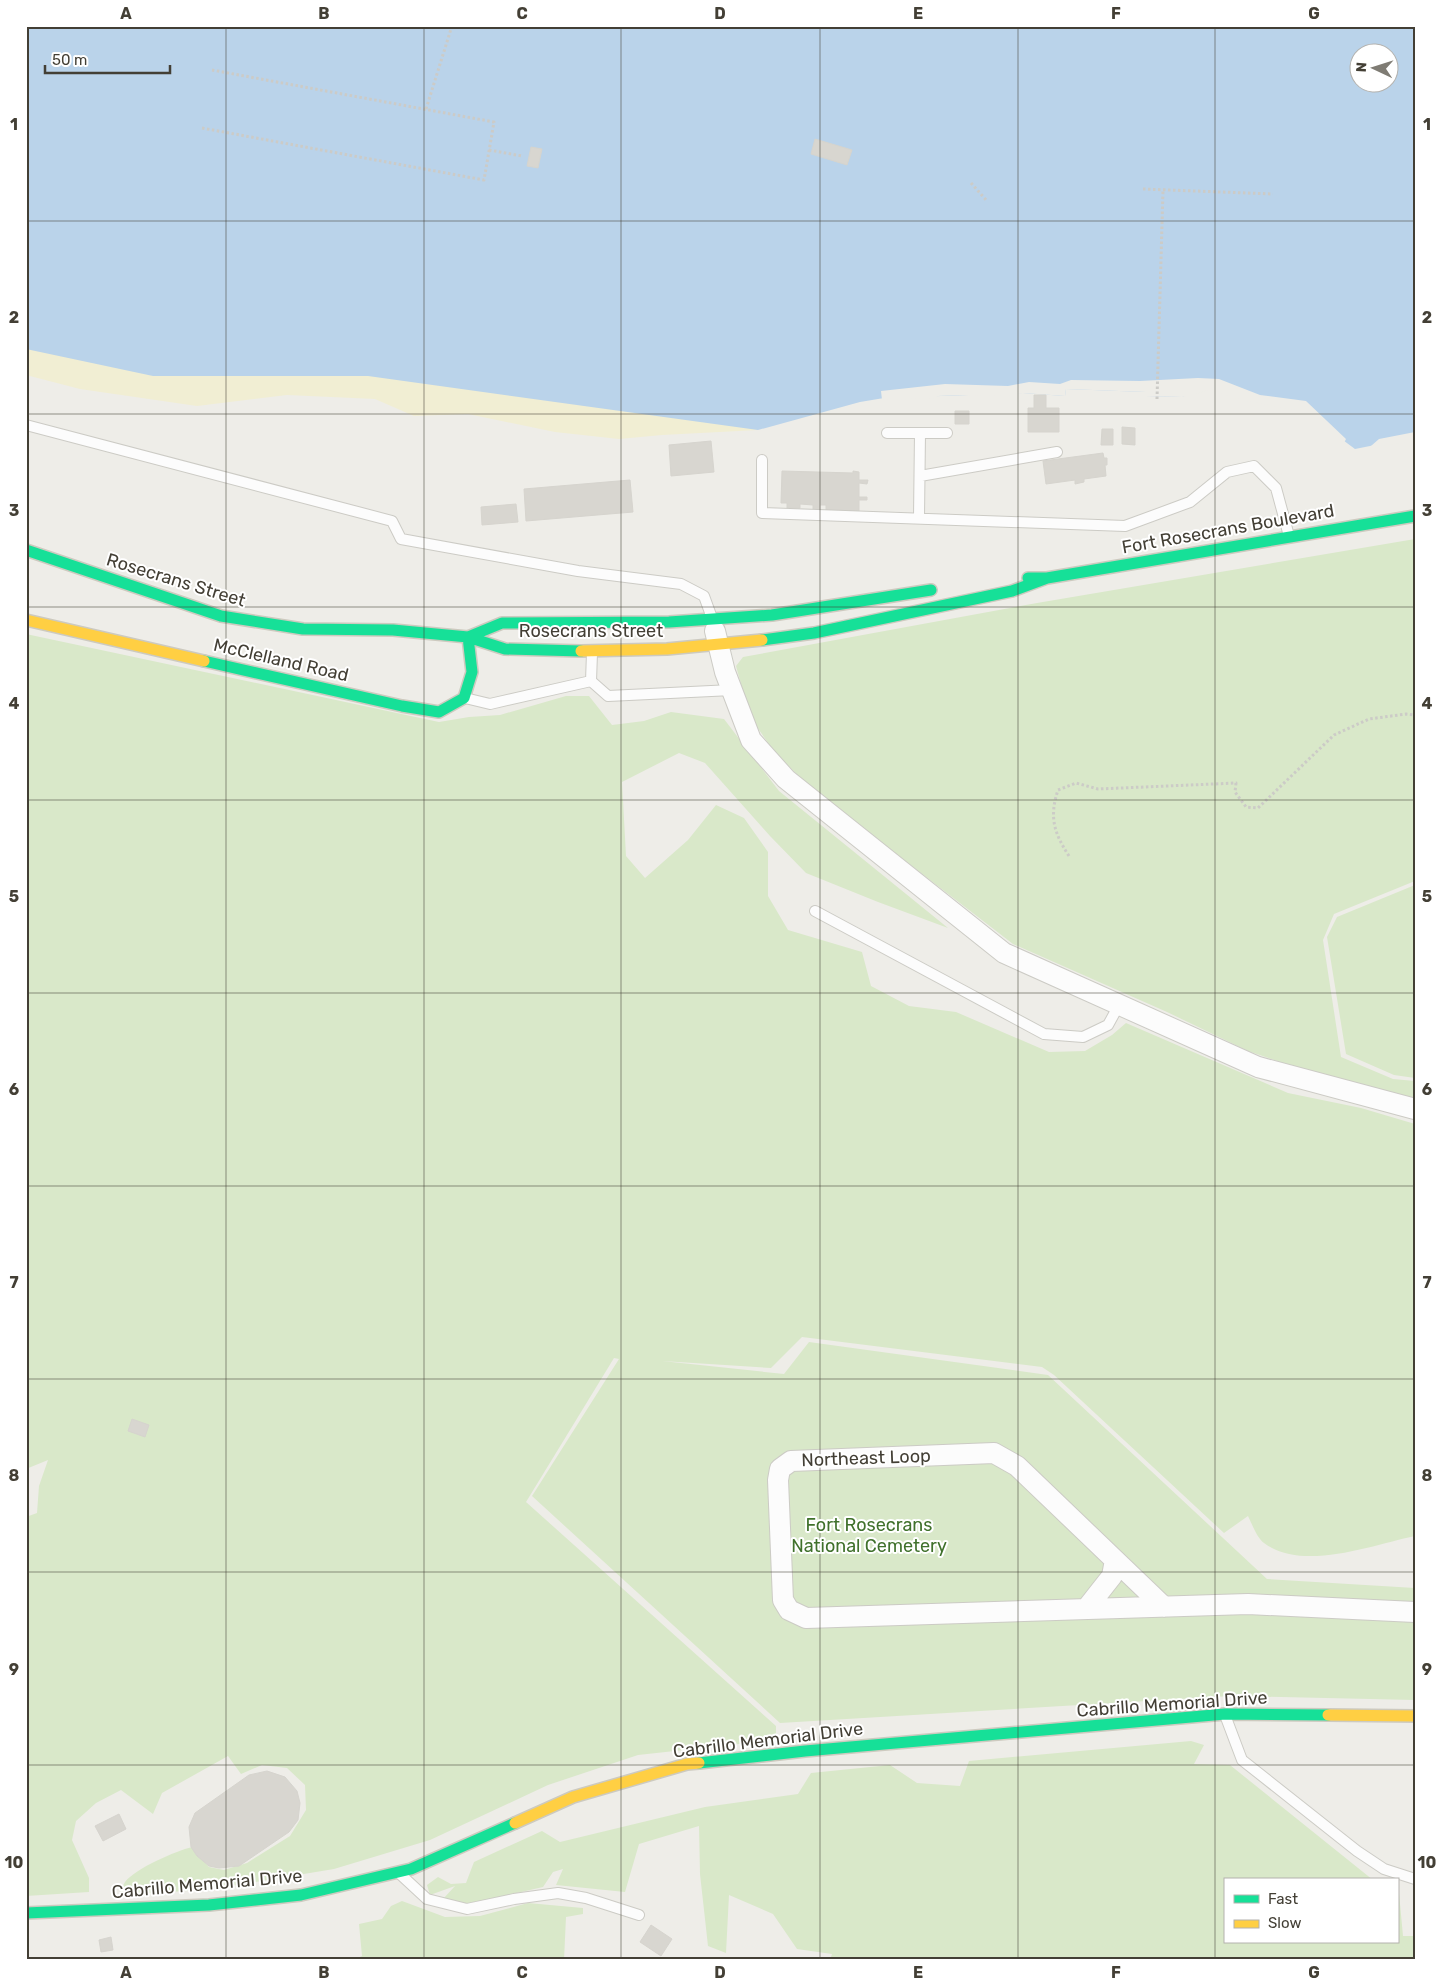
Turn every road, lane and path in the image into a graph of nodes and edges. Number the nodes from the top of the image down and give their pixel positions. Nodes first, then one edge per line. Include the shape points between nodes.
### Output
1 (451, 29) dead end
2 (212, 70) dead end
3 (426, 109) junction
4 (202, 128) dead end
5 (489, 150) junction
6 (522, 156) dead end
7 (971, 183) dead end
8 (1143, 189) dead end
9 (1163, 190) junction
10 (1273, 194) dead end
11 (987, 201) dead end
12 (1157, 399) dead end
13 (26, 425) edge
14 (887, 433) dead end
15 (920, 433) junction
16 (947, 433) dead end
17 (1057, 452) dead end
18 (762, 460) dead end
19 (920, 476) junction
20 (1415, 516) edge
21 (919, 518) junction
22 (1289, 536) junction
23 (26, 550) edge
24 (1047, 578) junction
25 (1012, 579) dead end
26 (947, 588) dead end
27 (712, 619) junction
28 (26, 620) edge
29 (468, 637) junction
30 (717, 644) junction
31 (592, 650) junction
32 (591, 681) junction
33 (732, 690) junction
34 (464, 698) junction
35 (1415, 715) edge
36 (1069, 856) dead end
37 (815, 911) dead end
38 (1119, 1005) junction
39 (1415, 1109) edge
40 (1112, 1558) junction
41 (1164, 1607) junction
42 (1086, 1609) junction
43 (1415, 1612) edge
44 (1225, 1714) junction
45 (1415, 1716) edge
46 (398, 1872) junction
47 (1415, 1879) edge
48 (26, 1913) edge
49 (639, 1915) dead end

1 - 3 path
2 - 3 path
3 - 5 path via 494,122
4 - 5 path via 484,180
5 - 6 path
7 - 11 path
8 - 9 path
9 - 10 path
9 - 12 path
13 - 27 lane via 392,521 401,539 578,572 681,584 704,596
14 - 15 lane
15 - 16 lane
15 - 19 lane
17 - 19 lane
18 - 21 lane via 762,513
19 - 21 lane
20 - 22 street, Fort Rosecrans Boulevard
21 - 22 lane via 1125,526 1190,502 1227,472 1254,466 1276,488
22 - 24 street, Fort Rosecrans Boulevard
23 - 29 street, Rosecrans Street via 221,616 303,629 393,630
24 - 25 street, Fort Rosecrans Boulevard
24 - 30 street, Fort Rosecrans Boulevard via 1012,590 814,633
26 - 27 street via 772,614
27 - 29 street, Rosecrans Street via 502,622
27 - 30 street
28 - 34 street, McClelland Road via 402,706 439,712
29 - 31 street, Rosecrans Street via 505,649
29 - 34 street via 472,672
30 - 31 street, Rosecrans Street via 667,649
30 - 33 street
31 - 32 lane
32 - 33 lane via 608,696
32 - 34 lane via 490,704
33 - 38 street via 750,740 786,780 1004,952
35 - 36 path via 1369,719 1334,735 1258,808 1246,807 1235,792 1236,783 1098,789 1076,784 1058,790 1052,808 1058,839
37 - 38 lane via 1044,1034 1083,1037 1108,1025
38 - 39 street via 1258,1068
40 - 41 street, Northeast Loop
40 - 42 street via 1112,1576
40 - 42 street, Northeast Loop via 1016,1466 994,1453 791,1461 780,1469 783,1600 789,1610 806,1618
41 - 42 street, Northeast Loop
41 - 43 street via 1248,1604
44 - 45 street, Cabrillo Memorial Drive
44 - 46 street, Cabrillo Memorial Drive via 686,1764 573,1797
44 - 47 lane via 1242,1760 1357,1851 1384,1868
46 - 48 street, Cabrillo Memorial Drive via 301,1895 209,1905
46 - 49 lane via 426,1899 466,1909 514,1898 558,1893 586,1898

